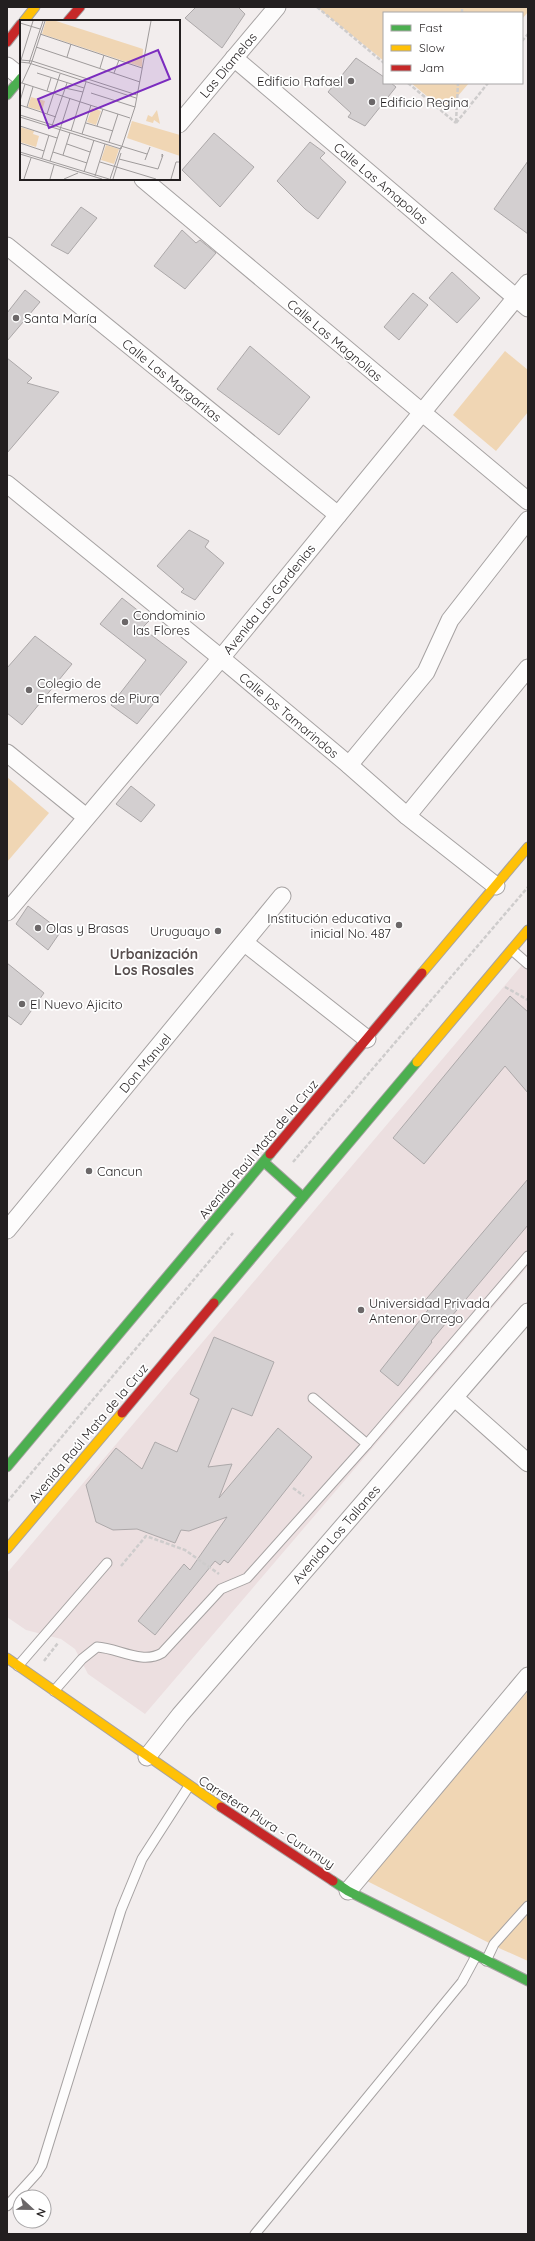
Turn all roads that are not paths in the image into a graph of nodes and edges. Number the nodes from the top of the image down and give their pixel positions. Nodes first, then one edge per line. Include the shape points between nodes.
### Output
1 (35, 7) edge
2 (80, 7) edge
3 (277, 7) edge
4 (25, 20) edge
5 (69, 20) edge
6 (20, 25) edge
7 (7, 42) edge
8 (234, 58) junction
9 (7, 66) edge
10 (20, 77) edge
11 (20, 79) edge
12 (7, 95) edge
13 (180, 123) edge
14 (144, 180) edge
15 (7, 246) edge
16 (528, 283) edge
17 (522, 303) edge
18 (423, 413) junction
19 (7, 484) edge
20 (528, 501) edge
21 (338, 515) junction
22 (528, 520) edge
23 (221, 658) junction
24 (528, 668) edge
25 (7, 753) edge
26 (350, 765) junction
27 (407, 816) junction
28 (86, 817) junction
29 (528, 847) edge
30 (496, 886) junction
31 (282, 896) dead end
32 (7, 912) edge
33 (528, 930) edge
34 (245, 943) junction
35 (512, 950) junction
36 (528, 964) edge
37 (367, 1039) junction
38 (264, 1162) junction
39 (304, 1197) junction
40 (7, 1230) edge
41 (528, 1256) edge
42 (528, 1312) edge
43 (313, 1398) dead end
44 (455, 1398) junction
45 (367, 1444) junction
46 (528, 1463) edge
47 (7, 1466) edge
48 (7, 1549) edge
49 (107, 1563) dead end
50 (7, 1658) edge
51 (18, 1666) junction
52 (528, 1676) edge
53 (54, 1691) junction
54 (146, 1757) junction
55 (189, 1786) junction
56 (348, 1891) junction
57 (528, 1906) edge
58 (476, 1956) junction
59 (486, 1961) junction
60 (528, 1981) edge
61 (7, 2206) edge
62 (255, 2234) edge

1 - 4 main road
2 - 5 main road
3 - 8 street, Las Diamelas
6 - 7 main road
8 - 13 street, Las Diamelas
8 - 17 street, Calle Las Amapolas
9 - 10 street
11 - 12 main road
14 - 18 street, Calle Las Magnolias
15 - 21 street, Calle Las Margaritas
16 - 17 street, Avenida Las Gardenias
17 - 18 street, Avenida Las Gardenias
18 - 20 street, Calle Las Magnolias
18 - 21 street, Avenida Las Gardenias
19 - 23 street, Calle los Tamarindos
21 - 23 street, Avenida Las Gardenias
22 - 26 street via 450,620 426,672
23 - 26 street, Calle los Tamarindos
23 - 28 street, Avenida Las Gardenias
24 - 27 street
25 - 28 street
26 - 27 street, Calle los Tamarindos
27 - 30 street, Calle los Tamarindos
28 - 32 street, Avenida Las Gardenias
29 - 30 main road, Avenida Raúl Mata de la Cruz
30 - 37 main road, Avenida Raúl Mata de la Cruz
31 - 34 street, Don Manuel
33 - 35 main road, Avenida Raúl Mata de la Cruz
34 - 37 street
34 - 40 street, Don Manuel
35 - 36 lane
35 - 39 main road, Avenida Raúl Mata de la Cruz
37 - 38 main road, Avenida Raúl Mata de la Cruz
38 - 39 main road
38 - 47 main road, Avenida Raúl Mata de la Cruz
39 - 48 main road, Avenida Raúl Mata de la Cruz
41 - 45 lane
42 - 44 street, Avenida Los Tallanes
43 - 45 lane
44 - 46 street
44 - 54 street, Avenida Los Tallanes
45 - 53 lane via 247,1578 221,1589 162,1653 153,1658 144,1658 97,1646 77,1664
49 - 51 lane
50 - 51 main road, Carretera Piura - Curumuy
51 - 53 main road, Carretera Piura - Curumuy
52 - 56 street
53 - 54 main road, Carretera Piura - Curumuy
54 - 55 main road, Carretera Piura - Curumuy
55 - 56 main road, Carretera Piura - Curumuy
55 - 61 lane via 142,1858 121,1910 42,2165
56 - 58 main road, Carretera Piura - Curumuy
57 - 59 lane via 494,1944
58 - 59 main road, Carretera Piura - Curumuy
58 - 62 lane via 462,1982
59 - 60 main road, Carretera Piura - Curumuy

